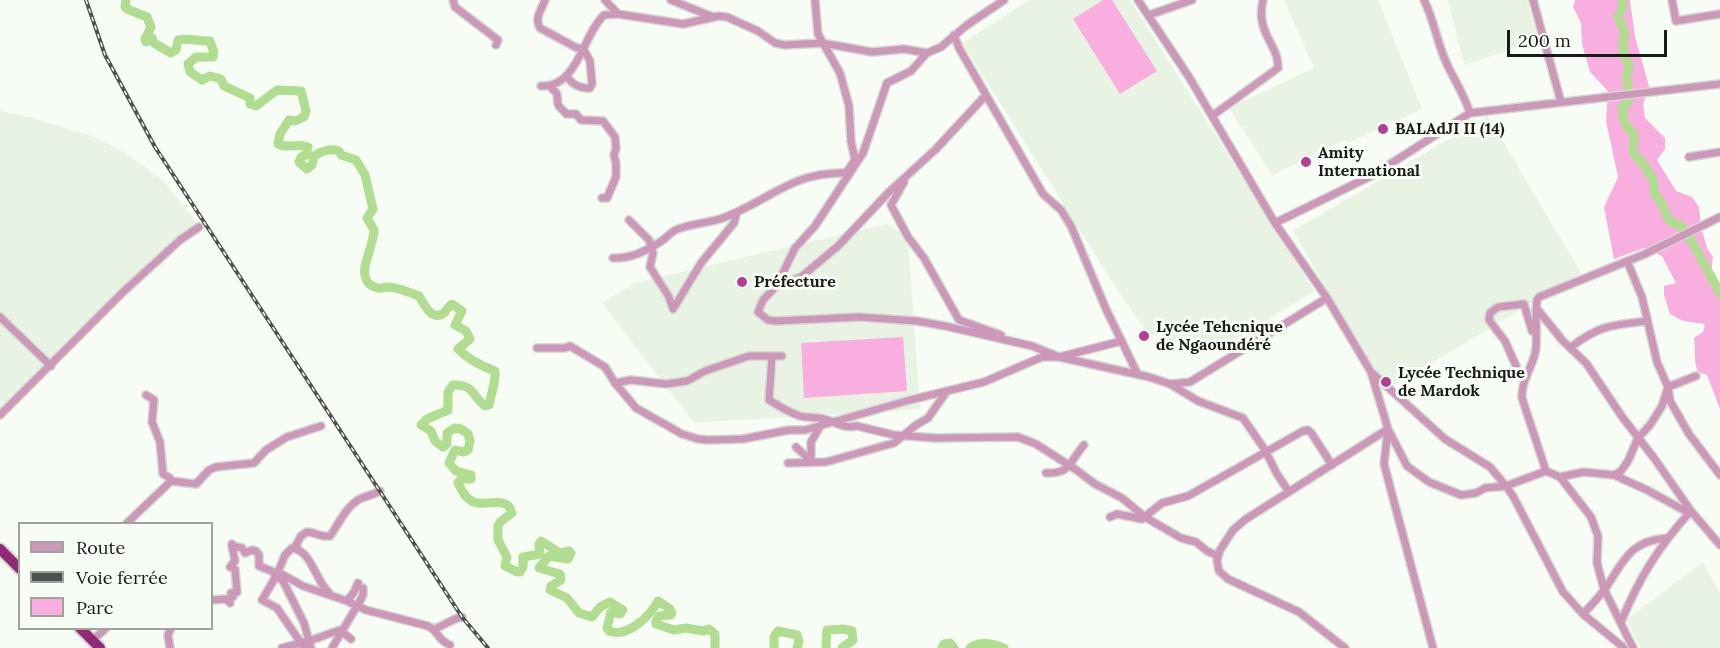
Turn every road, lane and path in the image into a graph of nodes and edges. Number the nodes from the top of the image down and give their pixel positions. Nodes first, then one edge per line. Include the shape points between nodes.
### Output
1 (453, 0) edge
2 (545, 0) edge
3 (671, 0) edge
4 (815, 0) edge
5 (1004, 0) edge
6 (1192, 0) edge
7 (1263, 0) edge
8 (1424, 0) edge
9 (1533, 0) edge
10 (1672, 0) edge
11 (609, 2) edge
12 (1141, 2) edge
13 (618, 14) junction
14 (1720, 14) edge
15 (604, 15) junction
16 (1149, 15) junction
17 (713, 17) junction
18 (954, 35) junction
19 (822, 43) junction
20 (496, 45) dead end
21 (583, 48) junction
22 (927, 53) junction
23 (567, 76) junction
24 (1720, 84) edge
25 (540, 86) dead end
26 (552, 87) junction
27 (986, 95) junction
28 (1561, 102) junction
29 (1470, 113) junction
30 (1212, 116) junction
31 (1720, 152) edge
32 (1689, 157) dead end
33 (910, 172) junction
34 (602, 198) dead end
35 (737, 212) junction
36 (1720, 217) edge
37 (629, 220) dead end
38 (1275, 223) junction
39 (199, 227) dead end
40 (652, 246) junction
41 (614, 258) dead end
42 (1627, 261) junction
43 (777, 285) junction
44 (1327, 298) junction
45 (1537, 309) junction
46 (0, 317) edge
47 (1647, 321) junction
48 (1122, 341) junction
49 (1032, 346) junction
50 (1571, 347) junction
51 (537, 348) dead end
52 (1536, 348) junction
53 (772, 356) junction
54 (782, 356) dead end
55 (1059, 357) junction
56 (51, 366) junction
57 (1517, 368) dead end
58 (1371, 372) junction
59 (1137, 373) junction
60 (1696, 376) dead end
61 (615, 383) junction
62 (1170, 384) junction
63 (1668, 387) junction
64 (947, 391) junction
65 (146, 395) dead end
66 (0, 416) edge
67 (832, 422) junction
68 (821, 425) junction
69 (321, 426) dead end
70 (1388, 429) junction
71 (903, 436) junction
72 (1638, 438) junction
73 (1084, 445) dead end
74 (796, 447) dead end
75 (1265, 450) junction
76 (811, 461) junction
77 (788, 463) dead end
78 (1069, 465) junction
79 (1332, 465) junction
80 (1546, 471) junction
81 (1046, 473) dead end
82 (1614, 475) junction
83 (1720, 475) edge
84 (1560, 477) junction
85 (171, 481) junction
86 (1506, 486) junction
87 (380, 491) dead end
88 (1289, 492) junction
89 (1690, 512) junction
90 (1110, 517) dead end
91 (1145, 517) junction
92 (128, 522) edge
93 (1667, 538) junction
94 (1720, 545) edge
95 (0, 549) edge
96 (298, 549) junction
97 (1218, 556) junction
98 (18, 567) edge
99 (275, 574) junction
100 (1604, 590) junction
101 (330, 595) junction
102 (213, 600) edge
103 (347, 601) junction
104 (357, 607) junction
105 (1584, 614) junction
106 (462, 617) dead end
107 (1621, 622) junction
108 (434, 629) junction
109 (82, 630) edge
110 (105, 630) edge
111 (170, 630) edge
112 (342, 631) junction
113 (351, 639) dead end
114 (96, 644) edge
115 (306, 645) edge
116 (450, 645) dead end
117 (170, 648) edge
118 (282, 648) edge
119 (332, 648) edge
120 (1345, 648) edge
121 (1433, 648) edge
122 (1624, 648) edge
123 (1632, 648) edge

1 - 20 street via 455,7 498,40
2 - 21 street via 537,18 540,27
3 - 17 street
4 - 19 street
5 - 18 street
6 - 16 street
7 - 30 street via 1264,33 1278,59 1278,68
8 - 29 street via 1446,63
9 - 28 street
10 - 14 street via 1676,21
11 - 13 street
11 - 15 street
12 - 16 street
13 - 15 street
13 - 17 street via 683,24
15 - 21 street
16 - 30 street
17 - 19 street via 727,17 775,43
18 - 22 street
18 - 27 street
19 - 22 street via 872,52
19 - 35 street via 840,73 849,106 855,160 846,173 826,172 796,180
21 - 23 street
21 - 23 street via 590,61 590,88 571,82
22 - 43 street via 911,71 887,83 862,153 815,226 795,248
23 - 26 street
24 - 28 street
25 - 26 street
26 - 34 street via 566,114 576,114 581,120 603,121 615,137 616,177 608,198
27 - 33 street
27 - 48 street via 1043,194 1061,210 1071,226
28 - 29 street
29 - 38 street via 1373,175
30 - 38 street
31 - 32 street
33 - 43 street via 838,246 801,277
33 - 49 street via 891,206 959,320
35 - 40 street via 676,229
35 - 40 street via 734,223 701,263 673,309 650,267
36 - 42 street
37 - 40 street
38 - 44 street
39 - 56 street via 122,293
40 - 41 street via 628,258
42 - 45 street via 1539,297
42 - 47 street
43 - 49 street via 758,312 768,320 859,317 917,321
44 - 58 street
44 - 62 street via 1190,382
45 - 50 street
45 - 52 street
46 - 56 street
47 - 50 street via 1609,326 1588,334
47 - 63 street
48 - 55 street
48 - 59 street
49 - 55 street
50 - 72 street
51 - 61 street via 570,346 605,367
52 - 57 street via 1524,303 1492,310 1489,320 1505,341
52 - 80 street via 1522,386 1522,398
53 - 54 street
53 - 61 street via 749,356 687,381
53 - 67 street via 769,400 801,417
55 - 59 street
55 - 64 street via 1042,357 998,377
56 - 66 street
58 - 70 street
58 - 86 street via 1444,439 1490,467
59 - 62 street
60 - 63 street
61 - 68 street via 636,408 657,422 698,439 743,439
62 - 75 street via 1198,401 1243,418
63 - 72 street via 1662,406
63 - 83 street via 1677,414
64 - 67 street
64 - 71 street via 928,418
65 - 85 street via 154,400 152,422 163,474
67 - 68 street
67 - 71 street
68 - 76 street via 811,442
69 - 85 street via 287,437 254,463 216,467 196,484
70 - 79 street
70 - 86 street via 1407,466 1429,482 1461,495
70 - 121 street via 1384,464
71 - 76 street via 894,443 826,462
71 - 78 street via 1018,437
72 - 82 street via 1622,471
72 - 89 street
73 - 78 street
74 - 76 street
75 - 79 street via 1308,430
75 - 88 street
75 - 91 street via 1188,496 1162,502
76 - 77 street
78 - 81 street via 1061,473
78 - 91 street
79 - 88 street
80 - 84 street
80 - 86 street
82 - 84 street via 1583,472
82 - 89 street
84 - 100 street via 1591,517 1598,536 1597,563
85 - 92 street
86 - 105 street via 1563,592
87 - 96 street via 347,510 330,536 307,532 298,541
88 - 97 street via 1233,530
89 - 93 street
89 - 94 street
90 - 91 street
91 - 97 street
93 - 100 street via 1638,545 1624,557
93 - 107 street via 1637,585
95 - 98 highway
96 - 99 street via 289,550
96 - 101 street via 310,560
97 - 120 street via 1219,571 1228,579 1299,612
99 - 101 street
99 - 102 street via 259,566 256,551 245,553 232,545 235,561 230,567 235,569 237,592 231,593 230,603 226,599
99 - 115 street via 284,583 304,623
99 - 115 street via 262,600 277,608
100 - 105 street
100 - 107 street
101 - 103 street
103 - 104 street
103 - 104 street via 360,586 363,595
104 - 108 street
104 - 112 street
105 - 122 street
106 - 108 street
107 - 123 street
108 - 116 street via 439,639
109 - 114 highway
110 - 114 street
111 - 117 street
112 - 113 street
112 - 115 street via 328,633
112 - 119 street
115 - 118 street

